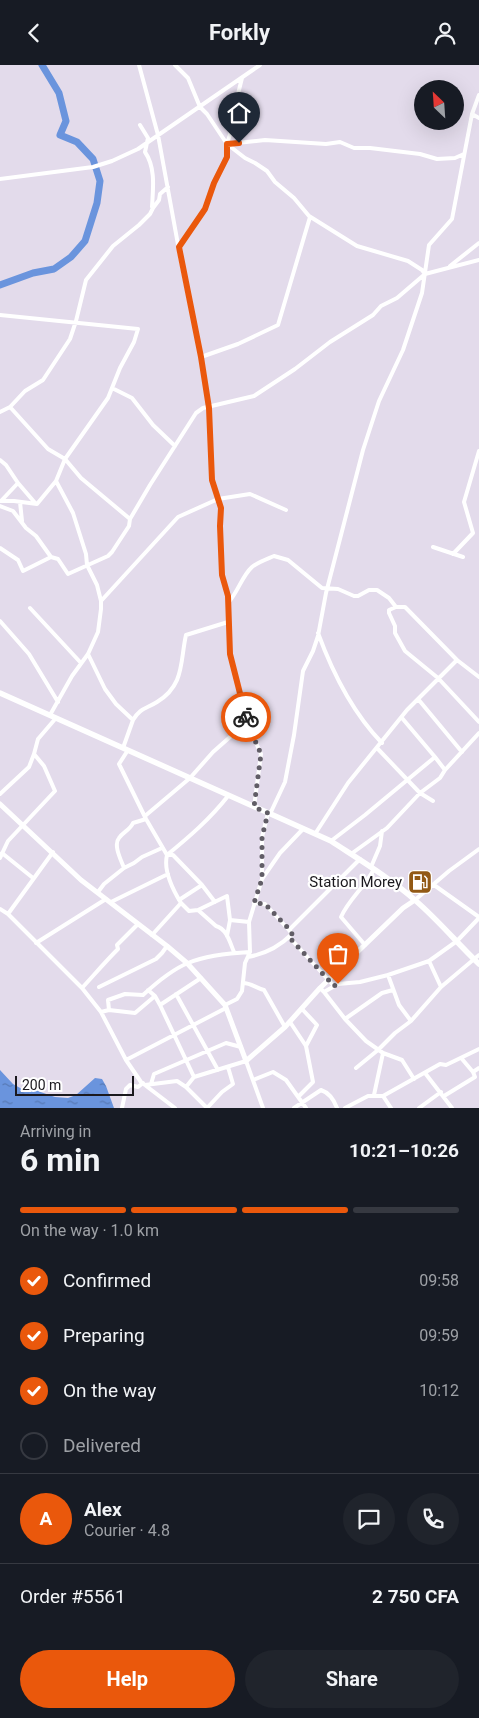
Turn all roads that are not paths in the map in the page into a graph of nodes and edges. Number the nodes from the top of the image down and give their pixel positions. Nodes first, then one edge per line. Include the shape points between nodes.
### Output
1 (139, 65) edge
2 (175, 65) edge
3 (260, 65) edge
4 (242, 78) junction
5 (479, 95) edge
6 (200, 107) junction
7 (472, 114) junction
8 (479, 118) edge
9 (140, 125) dead end
10 (158, 135) junction
11 (147, 143) junction
12 (227, 144) junction
13 (464, 155) junction
14 (0, 179) edge
15 (168, 187) junction
16 (152, 209) junction
17 (310, 217) junction
18 (479, 243) edge
19 (179, 247) junction
20 (479, 260) edge
21 (448, 268) junction
22 (425, 273) junction
23 (0, 315) edge
24 (76, 321) junction
25 (201, 357) junction
26 (112, 388) junction
27 (10, 407) junction
28 (209, 408) junction
29 (0, 412) edge
30 (175, 446) junction
31 (479, 451) edge
32 (65, 459) junction
33 (0, 460) edge
34 (56, 481) junction
35 (18, 483) junction
36 (218, 499) junction
37 (0, 502) edge
38 (20, 502) junction
39 (36, 504) junction
40 (286, 510) dead end
41 (130, 519) junction
42 (22, 523) junction
43 (434, 547) dead end
44 (0, 548) edge
45 (453, 554) junction
46 (50, 557) junction
47 (463, 557) dead end
48 (87, 565) junction
49 (326, 589) junction
50 (101, 601) junction
51 (228, 603) junction
52 (396, 607) junction
53 (30, 608) dead end
54 (0, 621) edge
55 (228, 622) junction
56 (318, 633) junction
57 (88, 654) junction
58 (457, 660) junction
59 (81, 663) junction
60 (479, 677) edge
61 (438, 678) junction
62 (0, 693) edge
63 (418, 699) junction
64 (58, 702) junction
65 (53, 717) junction
66 (402, 718) junction
67 (133, 721) junction
68 (479, 722) edge
69 (248, 725) junction
70 (479, 733) edge
71 (382, 743) junction
72 (377, 748) junction
73 (125, 749) junction
74 (462, 752) junction
75 (34, 754) junction
76 (435, 757) junction
77 (445, 770) junction
78 (190, 778) junction
79 (408, 779) junction
80 (420, 793) junction
81 (0, 794) edge
82 (228, 796) junction
83 (432, 801) dead end
84 (0, 804) edge
85 (254, 807) junction
86 (269, 814) junction
87 (145, 817) junction
88 (23, 825) junction
89 (303, 829) junction
90 (382, 831) junction
91 (315, 835) junction
92 (331, 841) junction
93 (162, 848) junction
94 (479, 849) edge
95 (53, 852) junction
96 (350, 854) junction
97 (167, 855) junction
98 (1, 856) edge
99 (360, 859) junction
100 (124, 868) junction
101 (372, 868) junction
102 (168, 874) junction
103 (33, 878) junction
104 (262, 879) junction
105 (202, 885) junction
106 (434, 885) junction
107 (98, 892) junction
108 (108, 900) junction
109 (415, 900) junction
110 (215, 901) junction
111 (180, 902) junction
112 (254, 903) junction
113 (0, 909) edge
114 (198, 910) junction
115 (8, 914) junction
116 (479, 918) edge
117 (230, 920) junction
118 (249, 921) junction
119 (138, 924) junction
120 (290, 930) junction
121 (152, 935) junction
122 (227, 936) junction
123 (289, 937) junction
124 (457, 941) junction
125 (36, 943) junction
126 (365, 945) junction
127 (167, 946) junction
128 (250, 951) junction
129 (234, 953) junction
130 (248, 957) junction
131 (477, 960) edge
132 (429, 961) junction
133 (186, 963) junction
134 (388, 975) junction
135 (201, 978) junction
136 (329, 979) junction
137 (243, 983) junction
138 (334, 986) junction
139 (99, 987) dead end
140 (441, 987) junction
141 (82, 988) junction
142 (148, 990) junction
143 (322, 990) junction
144 (393, 990) junction
145 (176, 994) junction
146 (155, 996) junction
147 (160, 1005) junction
148 (226, 1007) junction
149 (302, 1009) junction
150 (109, 1010) junction
151 (101, 1012) junction
152 (346, 1019) junction
153 (411, 1021) junction
154 (290, 1022) junction
155 (193, 1025) junction
156 (285, 1027) junction
157 (174, 1036) junction
158 (306, 1046) junction
159 (241, 1047) junction
160 (479, 1049) edge
161 (378, 1050) junction
162 (208, 1051) junction
163 (383, 1053) junction
164 (462, 1059) junction
165 (126, 1060) junction
166 (186, 1060) junction
167 (246, 1061) junction
168 (228, 1067) junction
169 (356, 1068) dead end
170 (479, 1068) edge
171 (218, 1070) junction
172 (425, 1073) junction
173 (473, 1073) junction
174 (194, 1077) junction
175 (414, 1079) junction
176 (253, 1080) junction
177 (144, 1084) junction
178 (151, 1084) junction
179 (186, 1087) junction
180 (442, 1094) junction
181 (374, 1095) junction
182 (299, 1096) junction
183 (383, 1096) junction
184 (303, 1102) junction
185 (122, 1108) edge
186 (176, 1108) edge
187 (207, 1108) edge
188 (263, 1108) edge
189 (294, 1108) edge
190 (306, 1108) edge
191 (337, 1108) edge
192 (345, 1108) edge
193 (391, 1108) edge
194 (419, 1108) edge
195 (452, 1108) edge

1 - 10 street
2 - 6 street via 188,78
3 - 4 street
4 - 6 street
4 - 12 street
5 - 7 street
6 - 10 street
6 - 12 street
7 - 8 street
7 - 13 street
9 - 11 street
10 - 11 street
10 - 15 street
11 - 14 street via 93,167
11 - 16 street via 145,152 153,168
12 - 13 street via 265,140 340,142 354,148 420,154 437,159
12 - 17 street via 268,171 275,183
12 - 19 street via 227,157 205,209
13 - 22 street via 452,219 429,245
15 - 16 street via 160,193
15 - 19 street
16 - 24 street via 139,225 113,246 86,280
17 - 22 street via 357,246 408,261
17 - 25 street via 278,325
18 - 21 street
19 - 25 street
20 - 21 street
21 - 22 street
22 - 28 street via 397,298 254,396
22 - 49 street via 422,293 403,350 379,401 366,442
23 - 24 street
24 - 26 street via 138,329
24 - 27 street via 70,339 43,380 25,391
25 - 28 street
26 - 30 street via 132,398
26 - 32 street
27 - 29 street
27 - 32 street via 48,449
28 - 30 street via 196,413
28 - 36 street via 212,480
30 - 41 street
31 - 45 street via 464,502 473,533
32 - 34 street
32 - 41 street via 81,478
33 - 35 street
34 - 39 street
34 - 48 street via 73,513
35 - 37 street
35 - 39 street
36 - 40 street via 250,494
36 - 50 street via 178,517
36 - 51 street via 221,508 222,575
37 - 38 street
37 - 42 street
38 - 39 street
38 - 42 street
41 - 48 street via 110,555
42 - 46 street via 36,536
43 - 45 street
44 - 46 street via 18,560 23,571
45 - 47 street
46 - 48 street via 58,559 68,574
48 - 50 street
49 - 51 street via 288,560 274,556 254,565
49 - 52 street via 338,589 354,596 369,590 378,591
49 - 56 street
50 - 57 street via 98,632
51 - 55 street
52 - 58 street via 404,607
52 - 61 street via 389,613 402,646
53 - 59 street
54 - 64 street via 29,654
55 - 67 street via 186,635 181,673 174,687 159,701 139,711
55 - 69 street via 230,654
56 - 71 street via 355,711
56 - 86 street via 302,671 285,782
57 - 59 street
57 - 67 street via 105,689
58 - 60 street
58 - 61 street
59 - 64 street
61 - 63 street
61 - 68 street
62 - 65 main road
63 - 66 street
63 - 74 street
64 - 65 street
65 - 73 main road
65 - 75 street via 38,739
66 - 71 street
66 - 76 street
67 - 73 street
69 - 78 street via 213,752
69 - 85 street via 261,754
70 - 74 street
71 - 72 street
72 - 79 street
72 - 91 street via 348,783
73 - 78 main road
73 - 87 street via 120,764
74 - 77 street
75 - 81 street via 30,767
75 - 88 street via 44,766 55,791
76 - 77 street
76 - 79 street
77 - 80 street via 440,778
78 - 82 main road
78 - 87 street
79 - 80 street
79 - 92 street
80 - 83 street
80 - 90 street
82 - 85 main road
82 - 97 street via 202,825
84 - 88 street
85 - 86 main road
86 - 89 main road
86 - 104 street via 262,837
87 - 93 street
87 - 100 street via 133,823 116,843
88 - 95 street
88 - 98 street via 8,841
89 - 91 main road
89 - 104 street via 280,853
90 - 96 street
90 - 101 street
91 - 92 main road
92 - 96 main road
93 - 97 street
93 - 100 street
94 - 106 street
95 - 103 street
95 - 107 street
96 - 99 main road
97 - 102 street
97 - 105 street via 173,855
98 - 103 street
99 - 101 main road
99 - 120 street
100 - 107 street
101 - 109 main road
101 - 126 street via 362,889 341,917
102 - 108 street
102 - 111 street
103 - 115 street
104 - 112 street
105 - 110 street
105 - 111 street
106 - 109 street
106 - 116 street
107 - 108 street
108 - 119 street
108 - 125 street
109 - 124 main road
109 - 126 street
110 - 114 street
110 - 117 street via 227,896
111 - 114 street via 189,911
111 - 121 street
112 - 118 street
112 - 120 street via 265,904
113 - 115 street
114 - 122 street
115 - 125 street
116 - 124 street
117 - 118 street
117 - 122 street
118 - 128 street
119 - 121 street
119 - 141 street
120 - 123 street via 292,934
121 - 127 street
122 - 129 street
123 - 130 street via 280,945
123 - 136 street
124 - 131 main road
124 - 132 street
125 - 141 street
126 - 136 street
127 - 133 street
127 - 139 street via 156,959
128 - 129 street
128 - 130 street
129 - 133 street
130 - 137 street
131 - 140 street
132 - 134 street
132 - 140 street
133 - 135 street
133 - 142 street
134 - 138 street
134 - 144 street
135 - 145 street
135 - 148 street
136 - 138 street
136 - 143 street
137 - 148 street via 237,999
137 - 156 street via 264,991
138 - 143 street
140 - 153 street
141 - 151 street
142 - 146 street
142 - 150 street via 142,995 125,994 108,1000
143 - 149 street
143 - 152 street
144 - 152 street via 382,993
144 - 153 street
145 - 147 street
145 - 155 street
146 - 147 street
146 - 150 street via 135,1013
147 - 157 street
148 - 155 street
148 - 159 street
149 - 154 street
149 - 158 street via 317,1025
150 - 151 street
151 - 165 street
152 - 161 street
153 - 161 street
154 - 156 street
154 - 158 street
155 - 157 street
155 - 162 street
156 - 167 street
157 - 165 street
157 - 166 street
158 - 182 street via 313,1082
159 - 162 street via 226,1043
159 - 167 street
160 - 164 street
161 - 163 street
161 - 169 street
162 - 166 street
162 - 171 street
163 - 175 street via 402,1060
163 - 181 street
164 - 172 street
164 - 173 street
165 - 177 street
166 - 174 street
166 - 178 street via 154,1073
167 - 168 street
167 - 176 street
168 - 171 street
168 - 187 street via 233,1084
170 - 173 street
171 - 174 street
172 - 175 street
172 - 180 street
173 - 180 street via 475,1077
174 - 179 street
175 - 183 street
176 - 182 street via 274,1072 286,1080
176 - 188 street
177 - 178 street
177 - 185 street via 138,1087 130,1085 126,1089
177 - 186 street
178 - 179 street via 177,1081
179 - 187 street
180 - 194 street
180 - 195 street
181 - 183 street
181 - 192 street
182 - 184 street
183 - 193 street
184 - 189 street
184 - 190 street
184 - 191 street via 321,1091 334,1099

